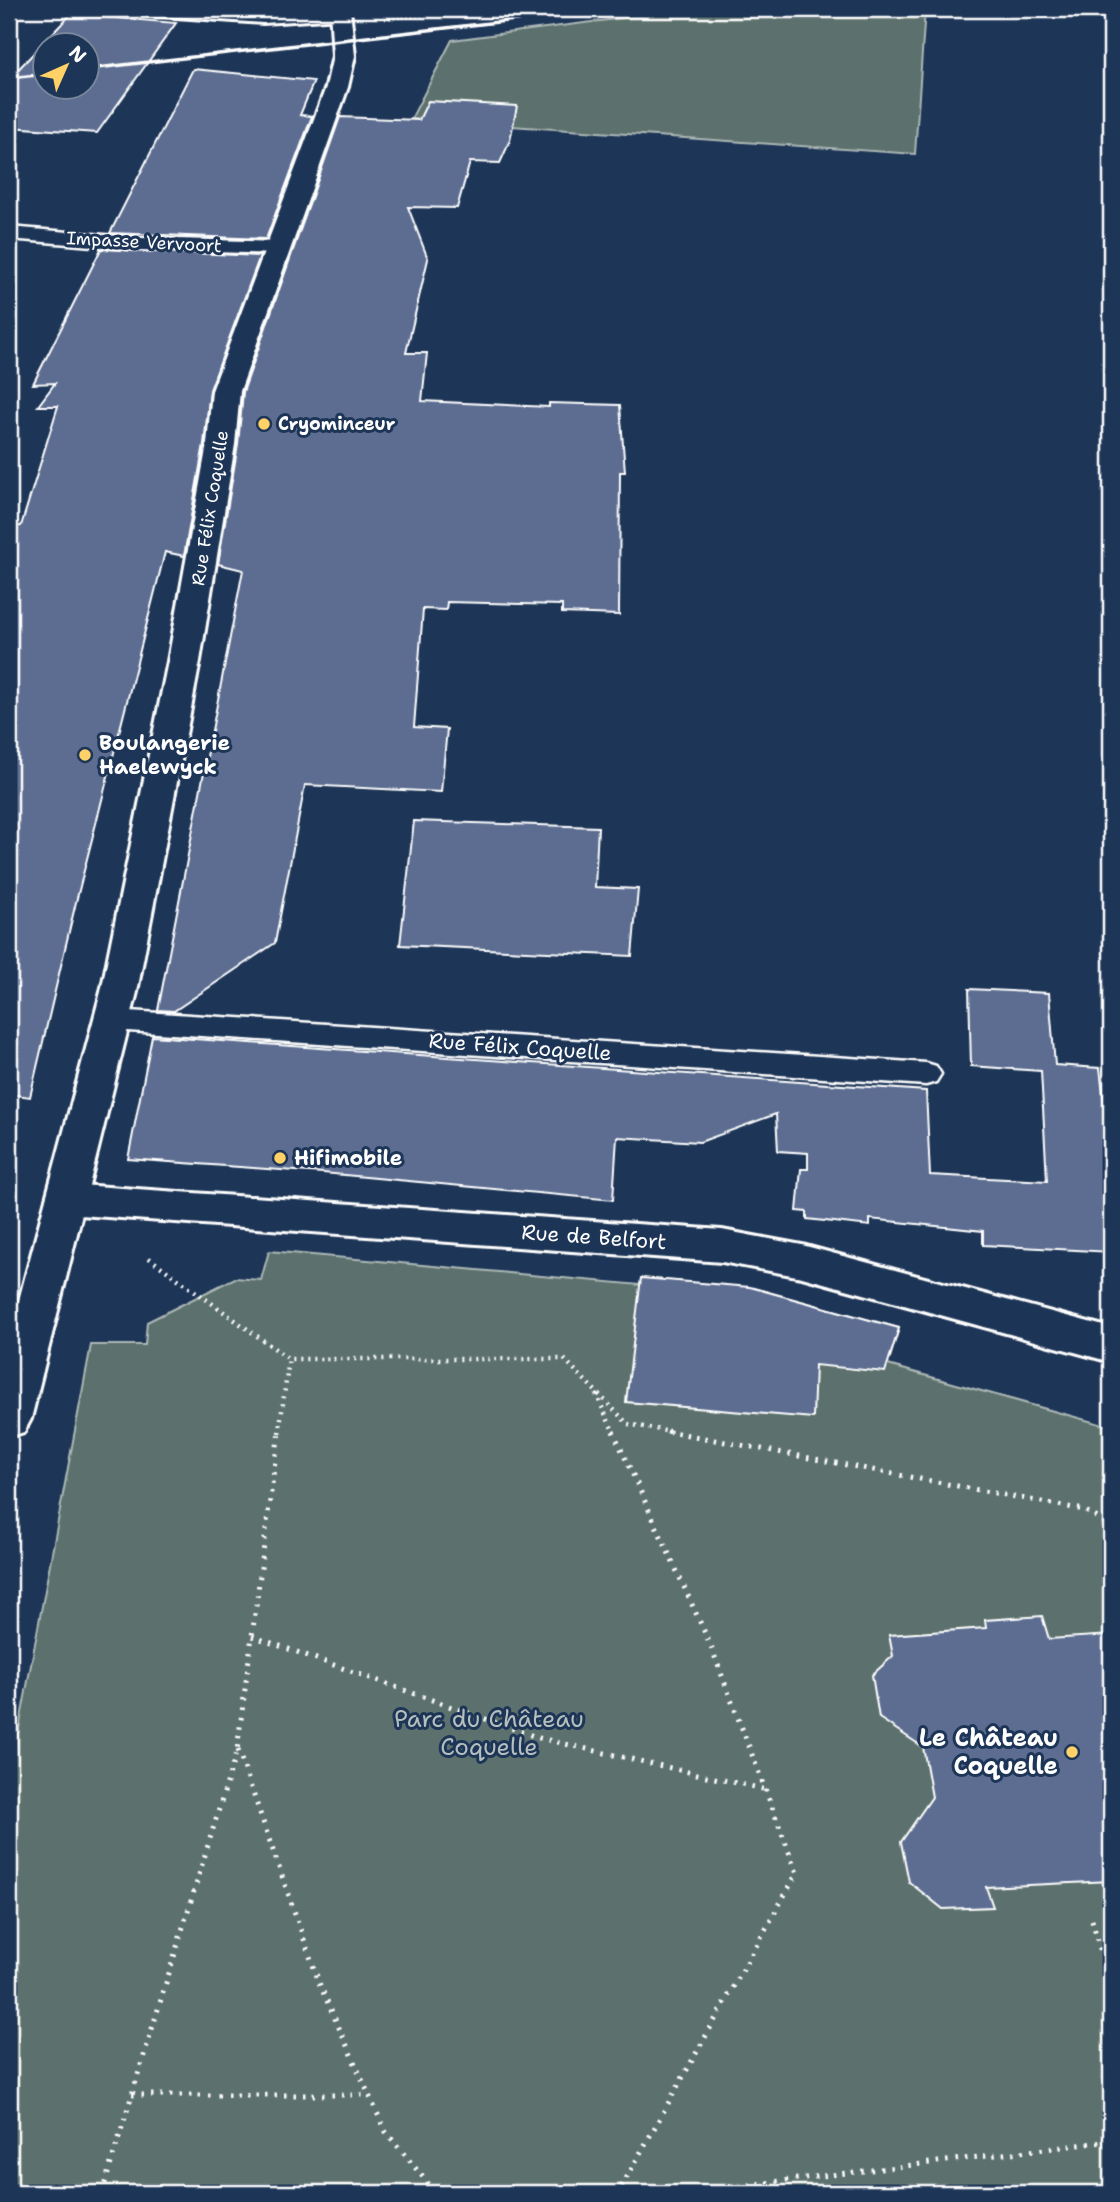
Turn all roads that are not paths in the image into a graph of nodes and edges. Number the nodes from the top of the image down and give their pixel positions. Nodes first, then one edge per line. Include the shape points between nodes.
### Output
1 (147, 9) edge
2 (341, 14) edge
3 (9, 233) edge
4 (279, 248) junction
5 (113, 1020) junction
6 (926, 1074) dead end
7 (66, 1199) junction
8 (1111, 1345) edge
9 (9, 1419) edge

1 - 2 street via 263,17
2 - 4 street, Rue Félix Coquelle via 343,66
3 - 4 lane, Impasse Vervoort via 160,245
4 - 5 street, Rue Félix Coquelle via 226,391 184,661
5 - 6 lane, Rue Félix Coquelle
5 - 7 street, Rue Félix Coquelle
7 - 8 street, Rue de Belfort via 722,1247 802,1261
7 - 9 street, Rue Félix Coquelle

